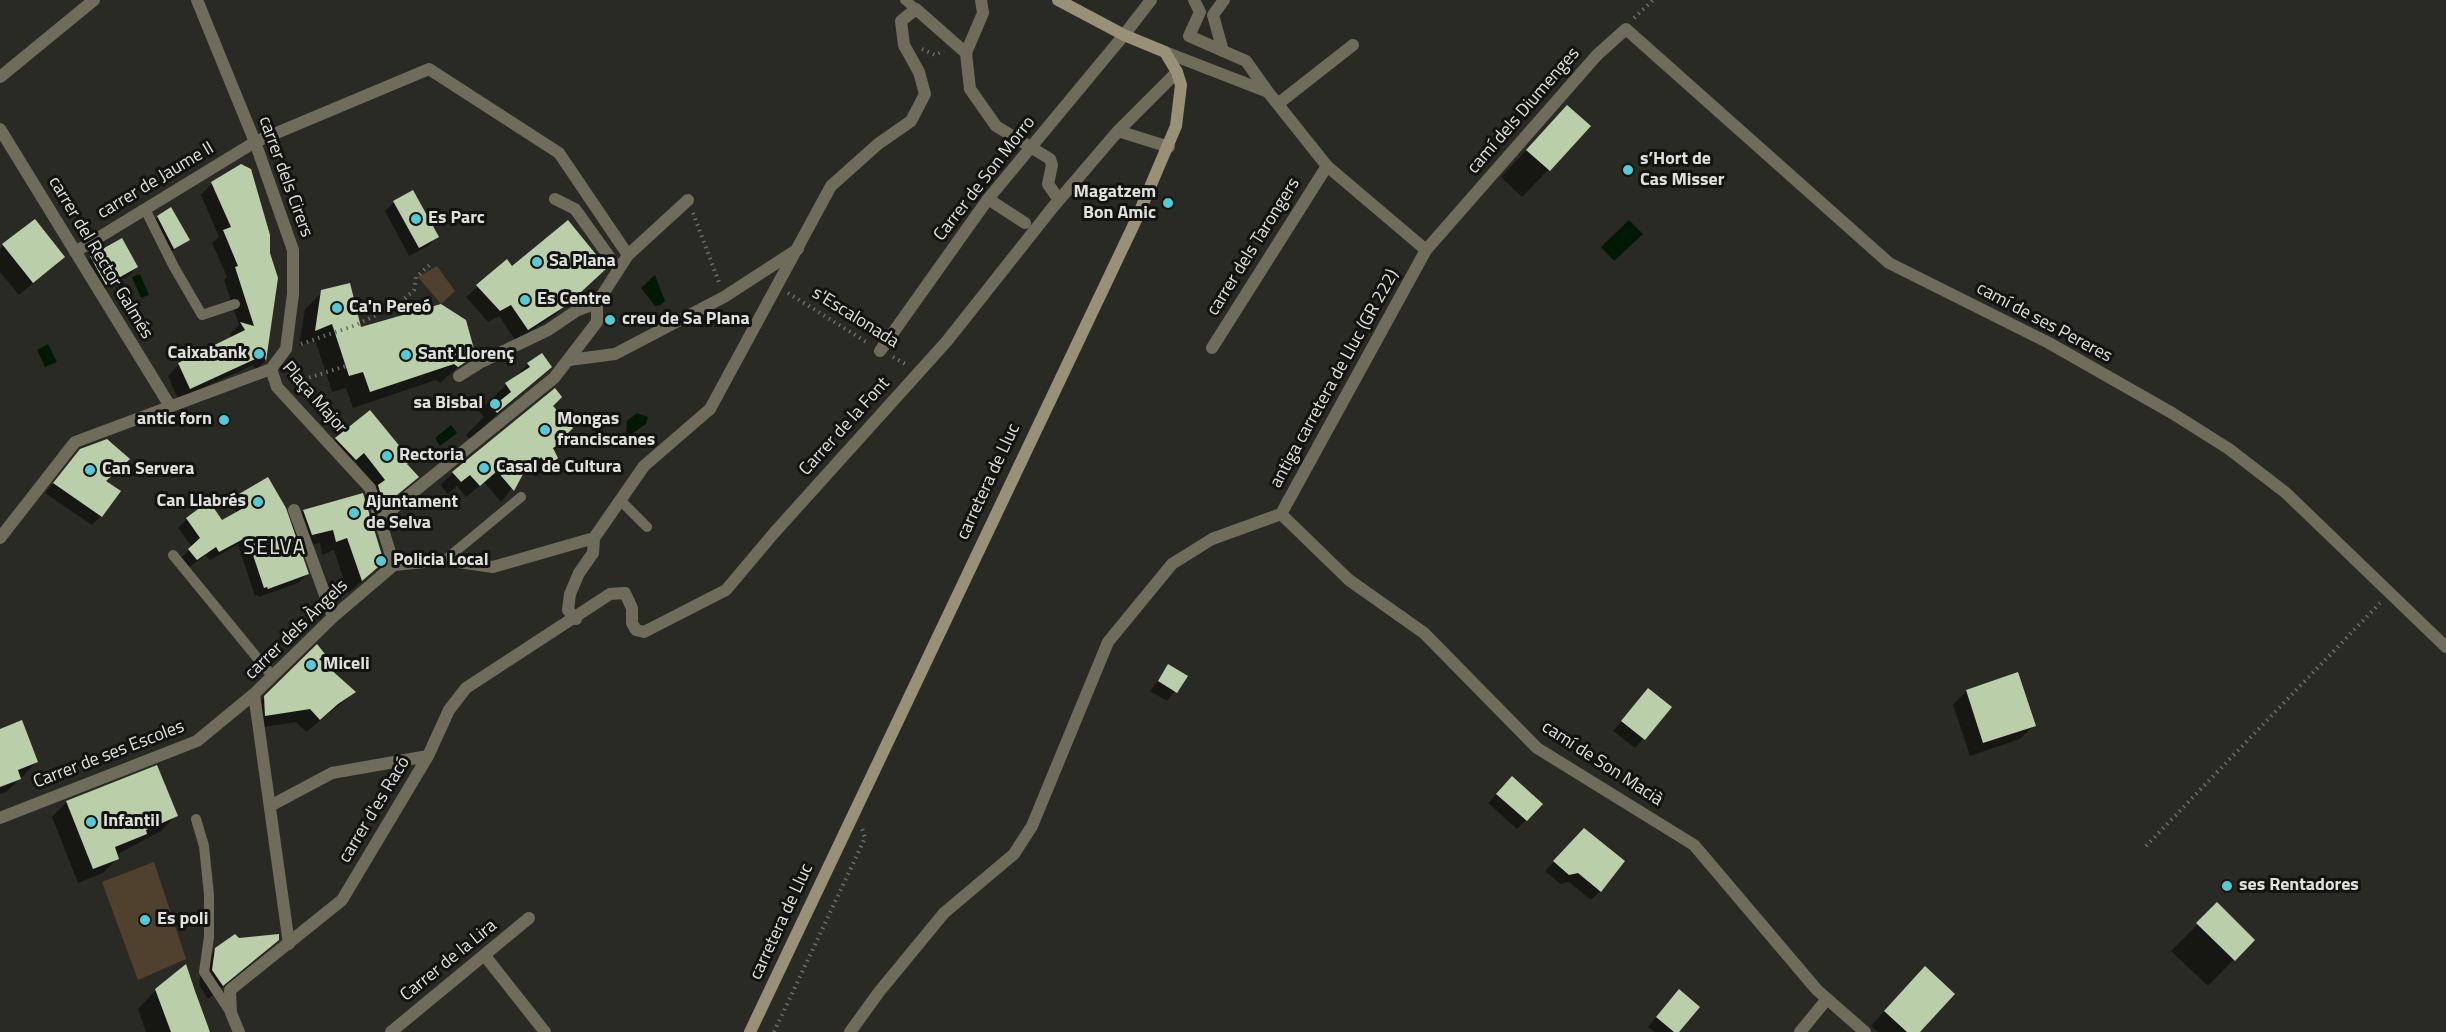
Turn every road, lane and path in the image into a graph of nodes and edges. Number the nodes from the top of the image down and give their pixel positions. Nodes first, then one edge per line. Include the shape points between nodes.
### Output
1 (94, 0) edge
2 (197, 0) edge
3 (905, 0) edge
4 (981, 0) edge
5 (1058, 0) edge
6 (1151, 0) edge
7 (1194, 0) edge
8 (1224, 0) edge
9 (1653, 0) edge
10 (916, 9) junction
11 (1626, 29) junction
12 (1124, 35) junction
13 (952, 41) junction
14 (1353, 45) dead end
15 (1223, 51) junction
16 (1165, 52) junction
17 (966, 53) junction
18 (909, 55) junction
19 (1177, 72) junction
20 (0, 77) edge
21 (1268, 92) junction
22 (1279, 103) junction
23 (0, 129) edge
24 (1118, 131) junction
25 (255, 142) junction
26 (1169, 147) junction
27 (1030, 148) junction
28 (1327, 166) junction
29 (555, 199) dead end
30 (988, 199) junction
31 (688, 200) joint
32 (1059, 200) junction
33 (145, 209) junction
34 (1025, 223) dead end
35 (798, 249) junction
36 (1426, 250) junction
37 (75, 252) junction
38 (628, 255) junction
39 (432, 263) dead end
40 (618, 269) junction
41 (777, 286) junction
42 (724, 297) junction
43 (597, 303) junction
44 (235, 304) dead end
45 (1212, 348) dead end
46 (286, 349) junction
47 (880, 351) junction
48 (569, 360) junction
49 (346, 366) dead end
50 (271, 369) junction
51 (919, 371) junction
52 (459, 376) dead end
53 (277, 387) junction
54 (170, 406) junction
55 (521, 497) dead end
56 (620, 500) junction
57 (294, 510) dead end
58 (1281, 514) junction
59 (380, 519) junction
60 (647, 527) dead end
61 (3, 530) edge
62 (594, 538) junction
63 (173, 555) dead end
64 (445, 560) junction
65 (394, 565) junction
66 (2389, 594) junction
67 (333, 617) junction
68 (576, 619) junction
69 (2446, 647) edge
70 (272, 676) junction
71 (254, 694) junction
72 (428, 756) junction
73 (270, 806) junction
74 (0, 818) edge
75 (196, 819) dead end
76 (862, 828) dead end
77 (2146, 846) dead end
78 (530, 918) dead end
79 (289, 944) junction
80 (485, 956) junction
81 (1827, 999) junction
82 (231, 1013) junction
83 (239, 1032) edge
84 (391, 1032) edge
85 (545, 1032) edge
86 (750, 1032) edge
87 (774, 1032) edge
88 (849, 1032) edge
89 (1800, 1032) edge
90 (1865, 1032) edge

1 - 20 street
2 - 25 street, carrer dels Cirers
3 - 10 lane
4 - 17 street via 983,14
5 - 12 main road
6 - 12 street, Carrer de Son Morro
7 - 15 street via 1200,12 1189,36
8 - 15 street via 1213,15
9 - 11 path
10 - 13 street
10 - 18 street via 901,21
11 - 36 street, camí dels Diumenges via 1597,55
11 - 66 street, camí de ses Pereres via 1888,263 2049,343 2229,449 2286,494
12 - 16 main road
12 - 27 street, Carrer de Son Morro
13 - 17 street
13 - 18 path via 940,54 922,49
14 - 22 street
15 - 21 street via 1246,61
16 - 19 main road, carretera de Lluc
16 - 21 street
17 - 27 street via 970,89 996,126
18 - 35 street via 925,94 911,121 831,186
19 - 24 street, Carrer de la Font
19 - 26 main road, carretera de Lluc via 1181,100
21 - 22 street
22 - 28 street
23 - 37 street, carrer del Rector Galmés
24 - 26 street
24 - 32 street, Carrer de la Font
25 - 33 street, carrer de Jaume II
25 - 38 street, carrer de Jaume II via 429,69 559,153
25 - 46 street, carrer dels Cirers via 293,250 293,294
26 - 86 main road, carretera de Lluc
27 - 30 street, Carrer de Son Morro
27 - 32 street via 1050,159 1048,184
28 - 36 street
28 - 45 street, carrer dels Tarongers
29 - 40 street via 574,209
30 - 34 street
30 - 47 street, Carrer de Son Morro
31 - 38 street
31 - 42 path
32 - 51 street, Carrer de la Font
33 - 37 street, carrer de Jaume II
33 - 44 lane via 202,315
35 - 41 street
35 - 42 street
36 - 58 street, antiga carretera de Lluc (GR 222)
37 - 54 street, carrer del Rector Galmés
38 - 40 street
39 - 46 path via 416,276 414,290 399,304 356,325
40 - 43 street
41 - 47 path, s'Escalonada
41 - 56 street via 710,409 644,466
42 - 48 street via 615,354
43 - 48 street via 597,322
43 - 52 street
46 - 50 street, carrer dels Cirers
47 - 51 path, s'Escalonada
48 - 59 street via 533,396
49 - 53 path
50 - 53 street, Plaça Major
50 - 54 street, Plaça Major
51 - 68 street, Carrer de la Font via 726,590 644,632 636,630 632,623 626,593 610,594
53 - 59 street, Plaça Major via 370,488
54 - 61 street, Plaça Major via 75,442
55 - 64 lane
56 - 60 lane
56 - 62 street
57 - 67 street
58 - 81 street, camí de Son Macià via 1349,580 1424,633 1537,748 1694,845
58 - 88 street, antiga carretera de Lluc (GR 222) via 1212,539 1172,564 1108,642 1032,826 1014,854 944,914
59 - 65 street
62 - 64 street via 493,567
62 - 68 street via 593,553 570,594 568,610
63 - 70 lane
64 - 65 street
65 - 67 street, carrer dels Àngels
66 - 69 street, camí de ses Pereres
66 - 77 path
67 - 70 street, carrer dels Àngels
68 - 72 street, carrer d'es Racó via 466,688 449,710
70 - 71 street, carrer dels Àngels
71 - 73 street, carrer dels Àngels
71 - 74 street, Carrer de ses Escoles via 197,741
72 - 73 street via 332,773
72 - 79 street, carrer d'es Racó via 342,900
73 - 79 street, carrer dels Àngels
75 - 82 lane via 204,846 209,895 204,972
76 - 87 path via 865,838
78 - 80 street, Carrer de la Lira
79 - 82 street, carrer d'es Racó via 231,990
80 - 84 street, Carrer de la Lira
80 - 85 street
81 - 89 street
81 - 90 street, camí de Son Macià
82 - 83 street

